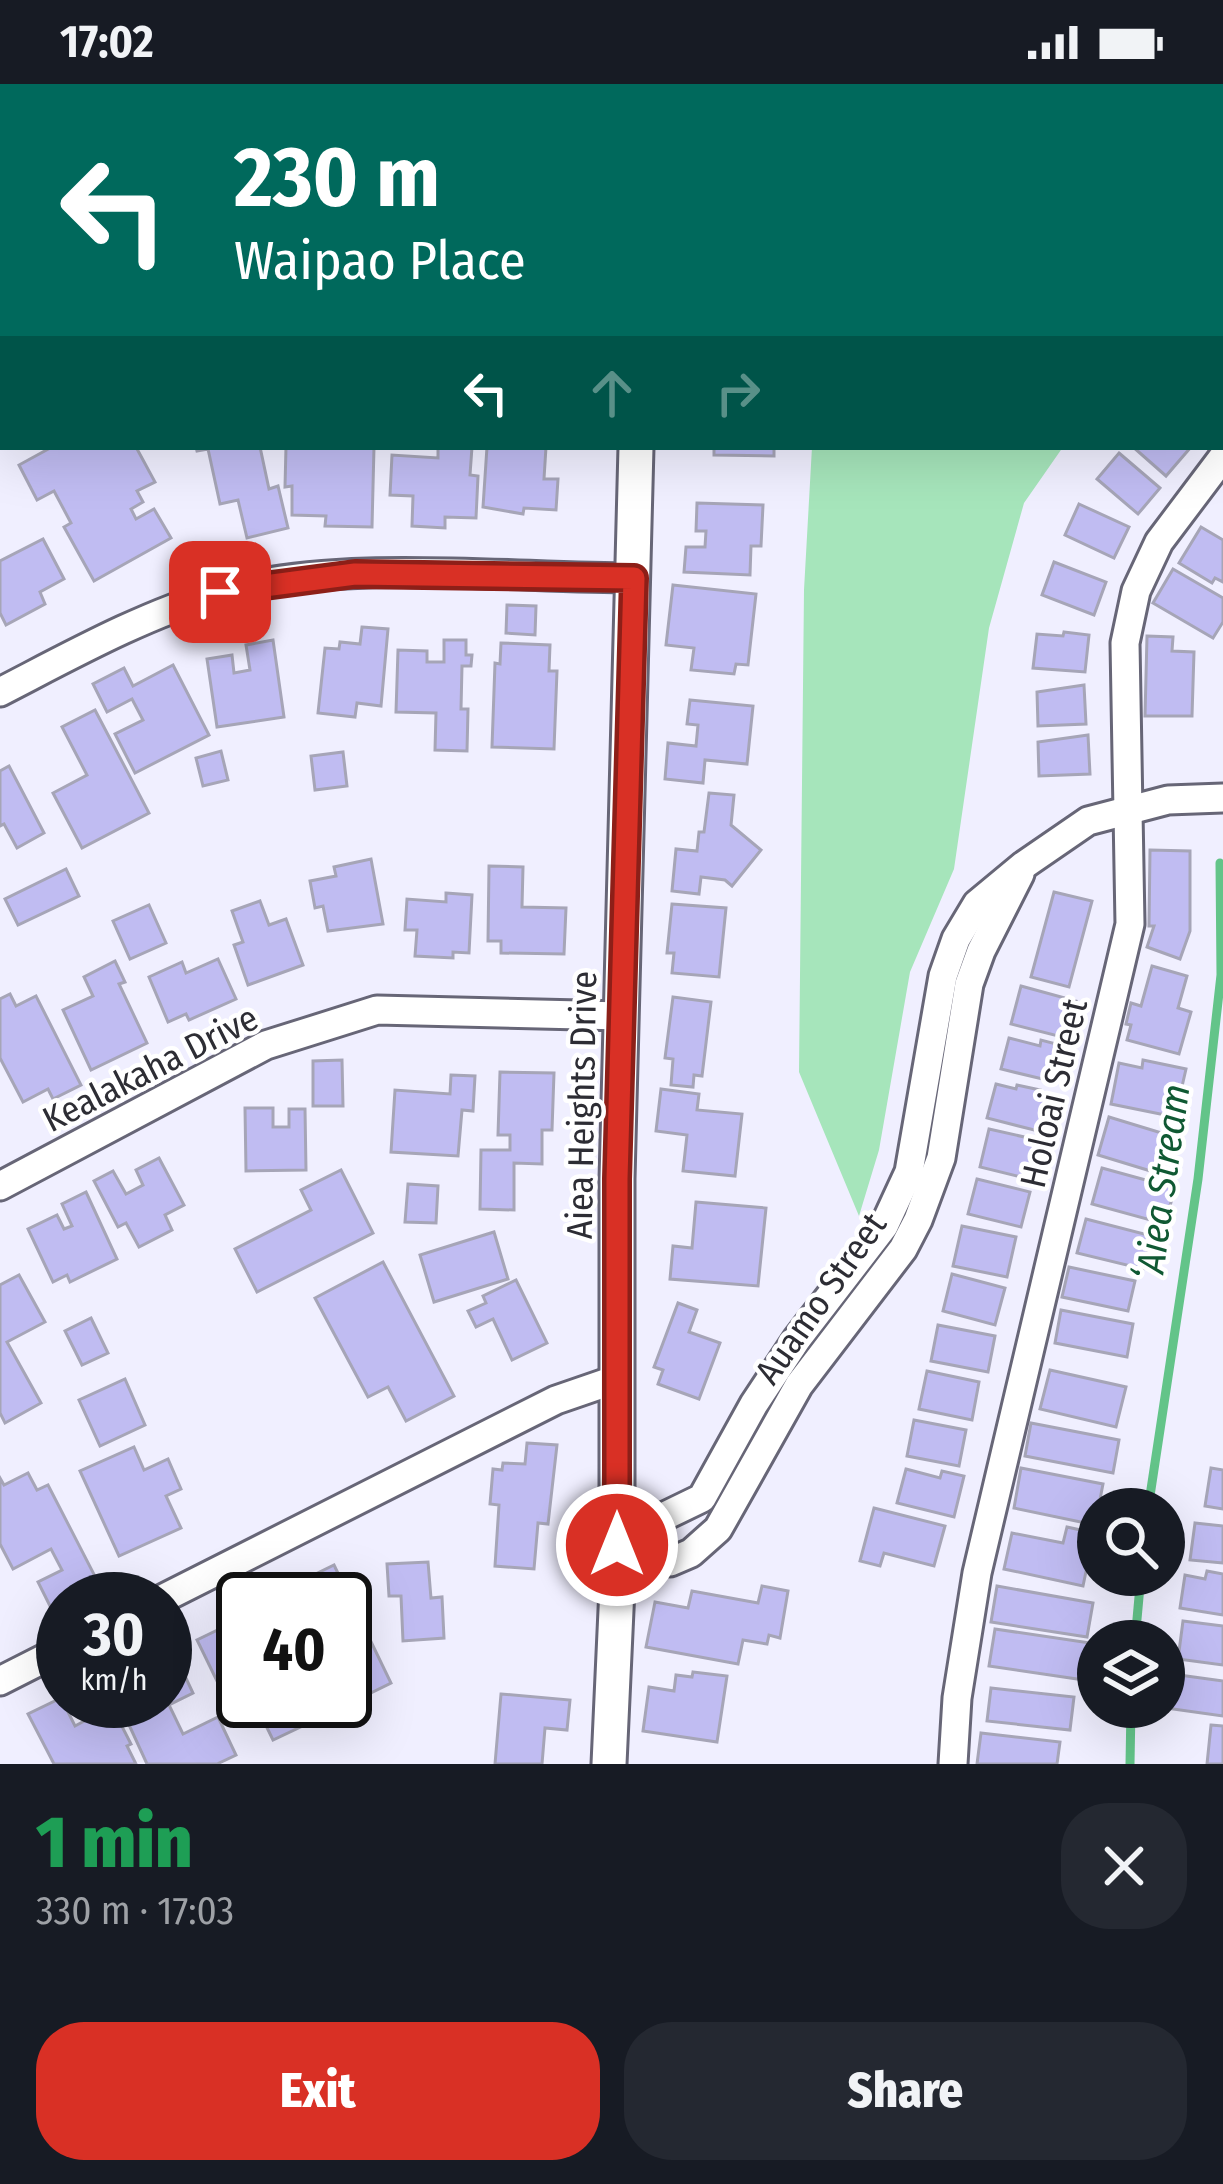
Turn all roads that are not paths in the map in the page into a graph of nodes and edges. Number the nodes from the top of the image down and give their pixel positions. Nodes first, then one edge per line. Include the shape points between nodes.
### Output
1 (636, 450) edge
2 (1223, 457) edge
3 (634, 578) junction
4 (0, 692) edge
5 (1223, 798) edge
6 (1130, 807) junction
7 (1024, 865) junction
8 (622, 1016) junction
9 (0, 1186) edge
10 (616, 1379) junction
11 (625, 1545) junction
12 (192, 1584) edge
13 (36, 1663) edge
14 (0, 1681) edge
15 (609, 1764) edge
16 (953, 1764) edge

1 - 3 street, Aiea Heights Drive
2 - 6 street, Holoai Street via 1159,542 1136,591 1125,643
3 - 4 street via 355,574 255,585 167,611
3 - 8 street, Aiea Heights Drive
5 - 6 street, Auamo Street
6 - 7 street, Auamo Street via 1088,821
6 - 16 street, Holoai Street via 1130,924 977,1573
7 - 11 street, Auamo Street via 977,904 956,939 909,1172 884,1226 754,1403 702,1498
7 - 11 street, Auamo Street via 969,984 941,1158 903,1249 800,1384 718,1529 670,1562
8 - 9 street, Kealakaha Drive via 377,1010 266,1045
8 - 10 street, Aiea Heights Drive
10 - 11 street, Aiea Heights Drive
10 - 12 street via 556,1400
11 - 15 street, Aiea Heights Drive
13 - 14 street

